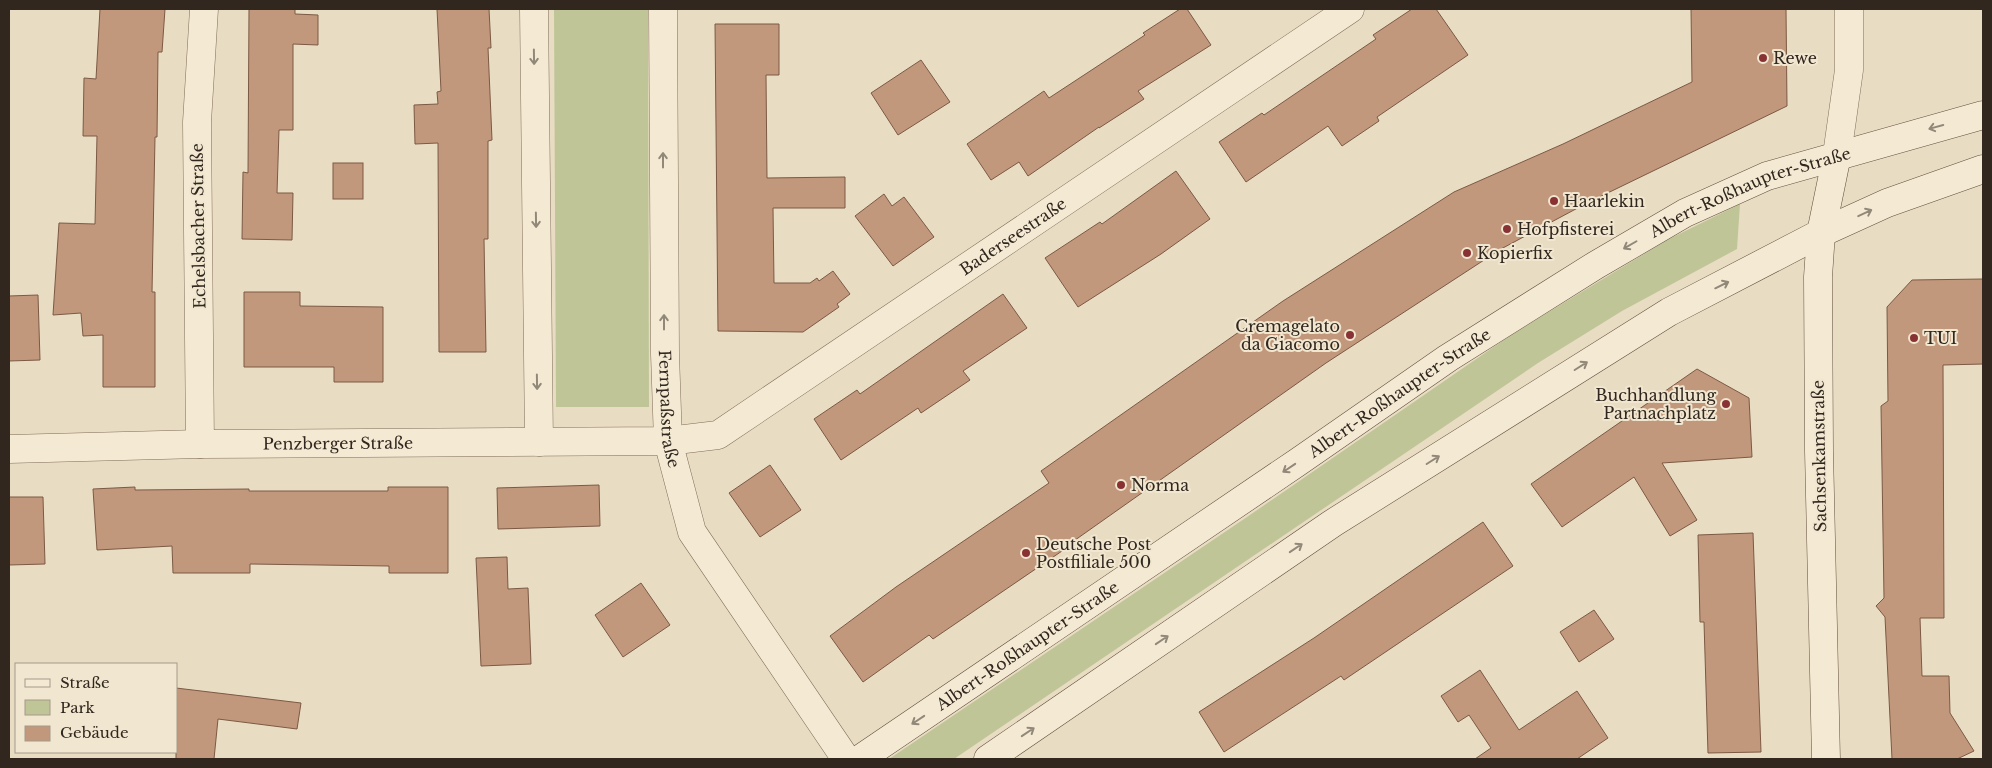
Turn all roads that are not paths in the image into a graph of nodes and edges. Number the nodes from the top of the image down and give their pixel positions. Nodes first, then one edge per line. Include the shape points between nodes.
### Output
1 (204, 9) edge
2 (534, 9) edge
3 (663, 9) edge
4 (1350, 9) edge
5 (1849, 9) edge
6 (1983, 115) edge
7 (1837, 155) junction
8 (1983, 169) edge
9 (1821, 233) junction
10 (668, 441) junction
11 (539, 442) junction
12 (200, 444) junction
13 (9, 449) edge
14 (846, 759) edge
15 (860, 759) edge
16 (988, 759) edge
17 (1826, 759) edge

1 - 12 street, Echelsbacher Straße via 197,122
2 -> 11 street
10 -> 3 street, Fernpaßstraße via 664,354
4 - 10 street, Baderseestraße via 718,435
5 - 7 street, Sachsenkamstraße via 1849,70
6 -> 7 street, Albert-Roßhaupter-Straße
7 - 9 street, Sachsenkamstraße
7 -> 15 street, Albert-Roßhaupter-Straße via 1767,176 1685,213 1596,265 1448,358
9 -> 8 street via 1887,203
16 -> 9 street via 1333,523 1523,402 1670,312
9 - 17 street, Sachsenkamstraße via 1818,286 1819,451
10 - 11 street, Penzberger Straße
10 - 14 street, Fernpaßstraße via 692,532
11 - 12 street, Penzberger Straße
12 - 13 street, Penzberger Straße

